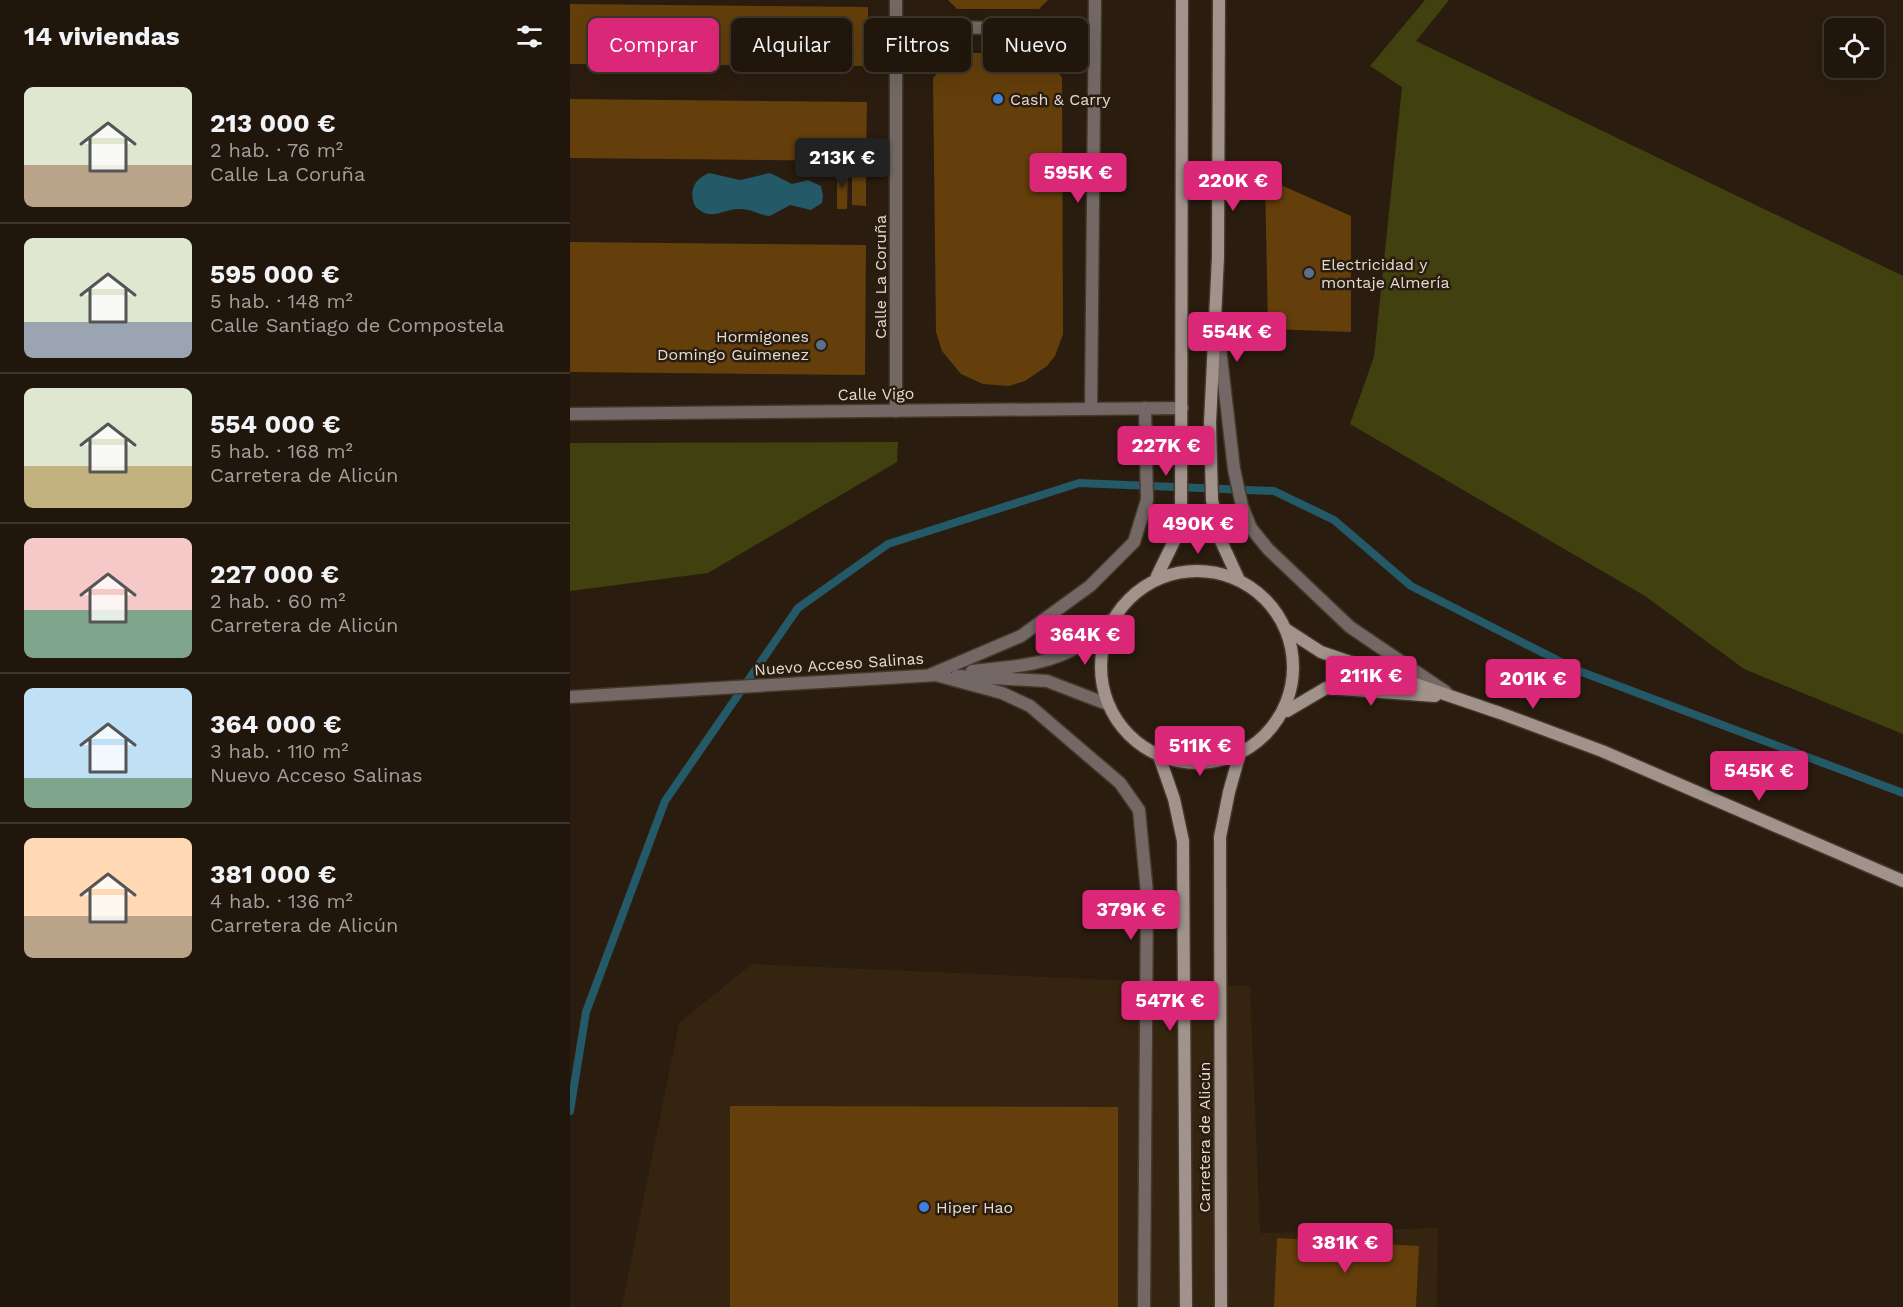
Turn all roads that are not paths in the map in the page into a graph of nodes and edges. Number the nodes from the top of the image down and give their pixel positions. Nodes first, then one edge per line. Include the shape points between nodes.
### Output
1 (896, 0) edge
2 (1095, 0) edge
3 (1182, 0) edge
4 (1219, 0) edge
5 (896, 18) edge
6 (971, 28) edge
7 (1094, 30) junction
8 (896, 72) edge
9 (1215, 306) junction
10 (1145, 408) junction
11 (1182, 408) junction
12 (1091, 409) junction
13 (896, 411) junction
14 (570, 414) edge
15 (1157, 576) junction
16 (1238, 578) junction
17 (1114, 618) junction
18 (1287, 630) junction
19 (932, 674) junction
20 (570, 697) edge
21 (1454, 698) junction
22 (1107, 704) junction
23 (1287, 711) junction
24 (1240, 753) junction
25 (1159, 756) junction
26 (1903, 881) edge
27 (1144, 1307) edge
28 (1186, 1307) edge
29 (1221, 1307) edge

1 - 5 street, Calle La Coruña
2 - 7 street
3 - 11 main road
4 - 9 main road
6 - 7 street
7 - 12 street
8 - 13 street, Calle La Coruña
9 - 16 main road via 1210,423 1212,500 1221,541
9 - 21 street via 1240,496 1251,528 1350,627
10 - 11 street, Calle Vigo
10 - 12 street, Calle Vigo
10 - 19 street via 1147,500 1134,542 1090,586 1021,636
11 - 15 main road via 1181,527
12 - 13 street, Calle Vigo
13 - 14 street, Calle Vigo
15 - 16 main road via 1208,570
15 - 17 main road via 1135,591
16 - 18 main road via 1265,601
17 - 19 street via 1064,654 1029,665
17 - 22 main road via 1103,644 1100,667
18 - 21 main road via 1320,652
18 - 23 main road via 1295,668
19 - 20 street, Nuevo Acceso Salinas
19 - 22 street, Nuevo Acceso Salinas via 1047,681
19 - 27 street via 1002,693 1030,706 1120,783 1139,810 1147,893
21 - 23 main road via 1326,688
21 - 26 main road via 1602,752
22 - 25 main road via 1122,729
23 - 24 main road via 1263,741
24 - 25 main road via 1202,762
24 - 29 main road, Carretera de Alicún via 1220,837
25 - 28 main road, Carretera de Alicún via 1184,841

